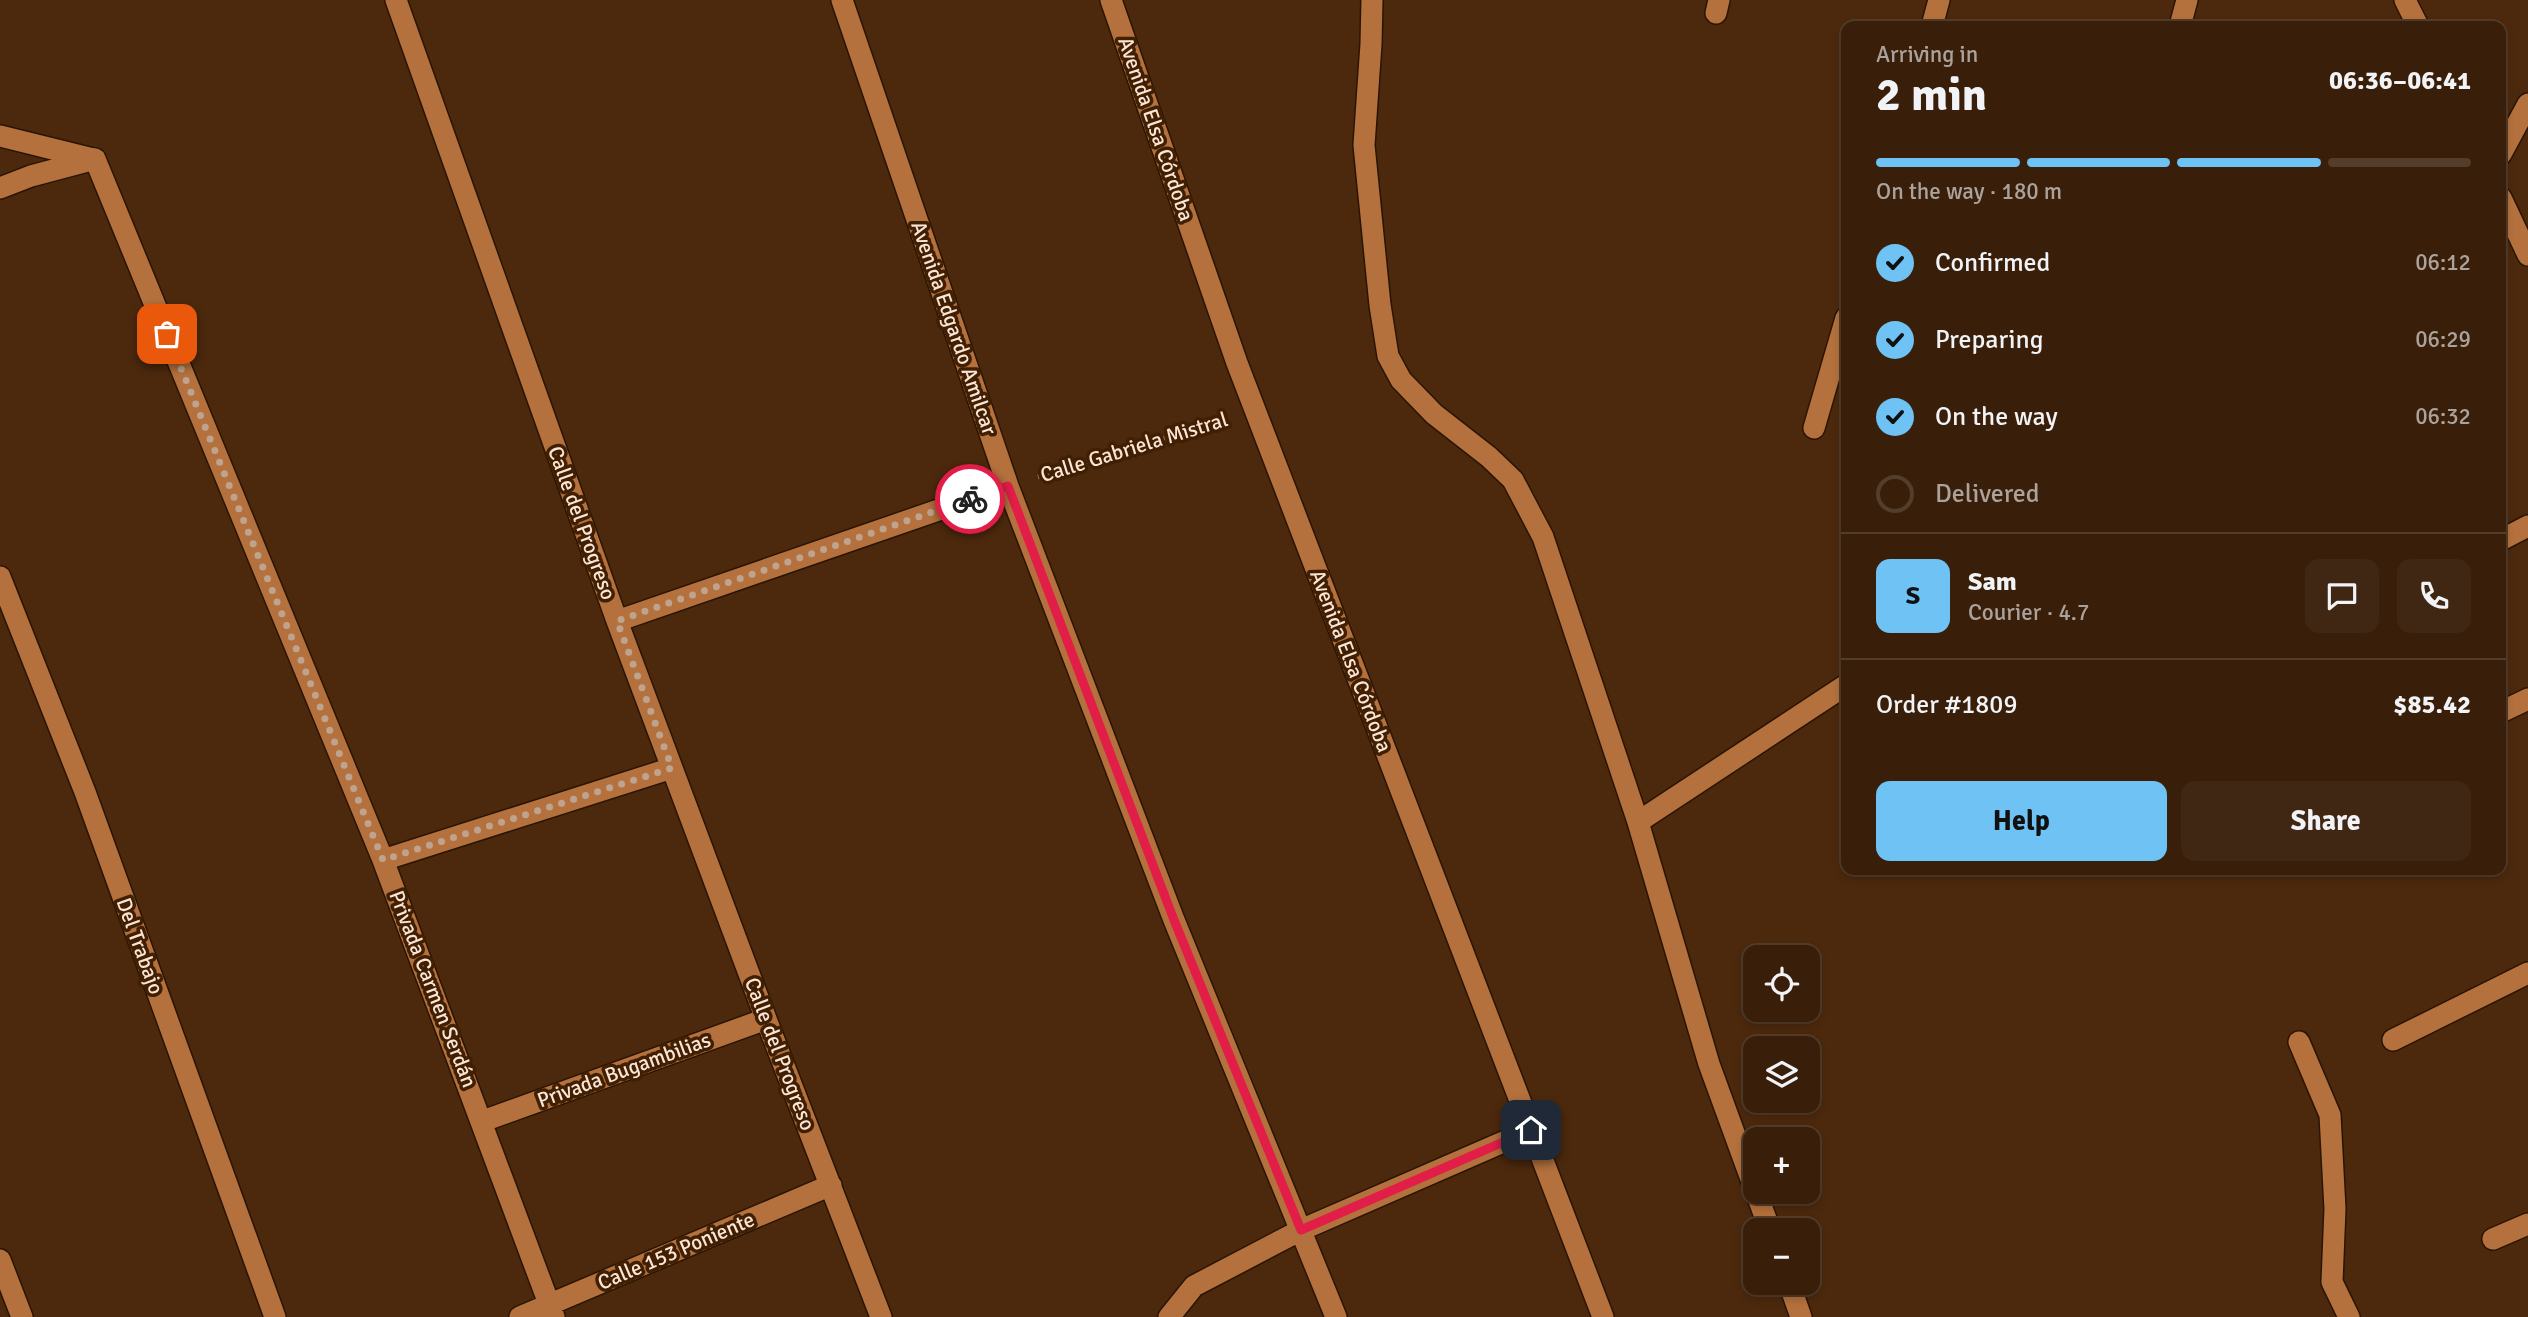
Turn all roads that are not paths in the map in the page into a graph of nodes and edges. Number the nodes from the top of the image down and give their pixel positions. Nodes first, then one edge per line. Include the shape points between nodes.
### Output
1 (396, 0) edge
2 (842, 0) edge
3 (1111, 0) edge
4 (1372, 0) edge
5 (1939, 0) edge
6 (2187, 0) edge
7 (2405, 0) edge
8 (1933, 21) edge
9 (2181, 21) edge
10 (2416, 21) edge
11 (2528, 104) edge
12 (0, 136) edge
13 (2506, 145) edge
14 (95, 159) junction
15 (0, 188) edge
16 (2506, 209) edge
17 (2528, 255) edge
18 (1841, 335) edge
19 (1814, 428) dead end
20 (1008, 486) junction
21 (2528, 526) edge
22 (2506, 537) edge
23 (0, 577) edge
24 (617, 621) junction
25 (1841, 688) edge
26 (2528, 699) edge
27 (2506, 710) edge
28 (672, 768) junction
29 (1638, 822) junction
30 (383, 860) junction
31 (2528, 973) edge
32 (766, 1019) junction
33 (2393, 1040) dead end
34 (2299, 1042) dead end
35 (483, 1121) junction
36 (1531, 1130) junction
37 (1743, 1156) edge
38 (831, 1185) junction
39 (2528, 1224) edge
40 (1301, 1230) junction
41 (2493, 1239) dead end
42 (0, 1260) edge
43 (1793, 1295) edge
44 (551, 1311) edge
45 (22, 1317) edge
46 (275, 1317) edge
47 (520, 1317) edge
48 (881, 1317) edge
49 (1169, 1317) edge
50 (1336, 1317) edge
51 (1603, 1317) edge
52 (1801, 1317) edge
53 (2349, 1317) edge

1 - 24 street, Calle del Progreso
2 - 20 street, Avenida Edgardo Amilcar
3 - 36 street, Avenida Elsa Córdoba via 1255,411
4 - 29 street via 1364,145 1388,356 1401,380 1434,414 1513,480 1543,537
5 - 8 street
6 - 9 street
7 - 10 street
11 - 13 street
12 - 14 street
14 - 15 street
14 - 30 street, Privada Carmen Serdán
16 - 17 street
18 - 19 street
20 - 24 street
20 - 40 street, Avenida Edgardo Amilcar via 1174,920
21 - 22 street
23 - 46 street, Del Trabajo via 85,792
24 - 28 street, Calle del Progreso
25 - 29 street
26 - 27 street
28 - 30 street
28 - 32 street, Calle del Progreso
29 - 37 street via 1709,1064
30 - 35 street, Privada Carmen Serdán
31 - 33 street
32 - 35 street, Privada Bugambilias
32 - 38 street, Calle del Progreso
34 - 53 street via 2330,1115 2335,1209 2332,1282
35 - 44 street, Privada Carmen Serdán
36 - 40 street
36 - 51 street, Avenida Elsa Córdoba
38 - 44 street, Calle 153 Poniente
38 - 48 street, Calle del Progreso
39 - 41 street
40 - 49 street via 1194,1286
40 - 50 street, Avenida Edgardo Amilcar
42 - 45 street
43 - 52 street
44 - 47 street, Calle 153 Poniente

